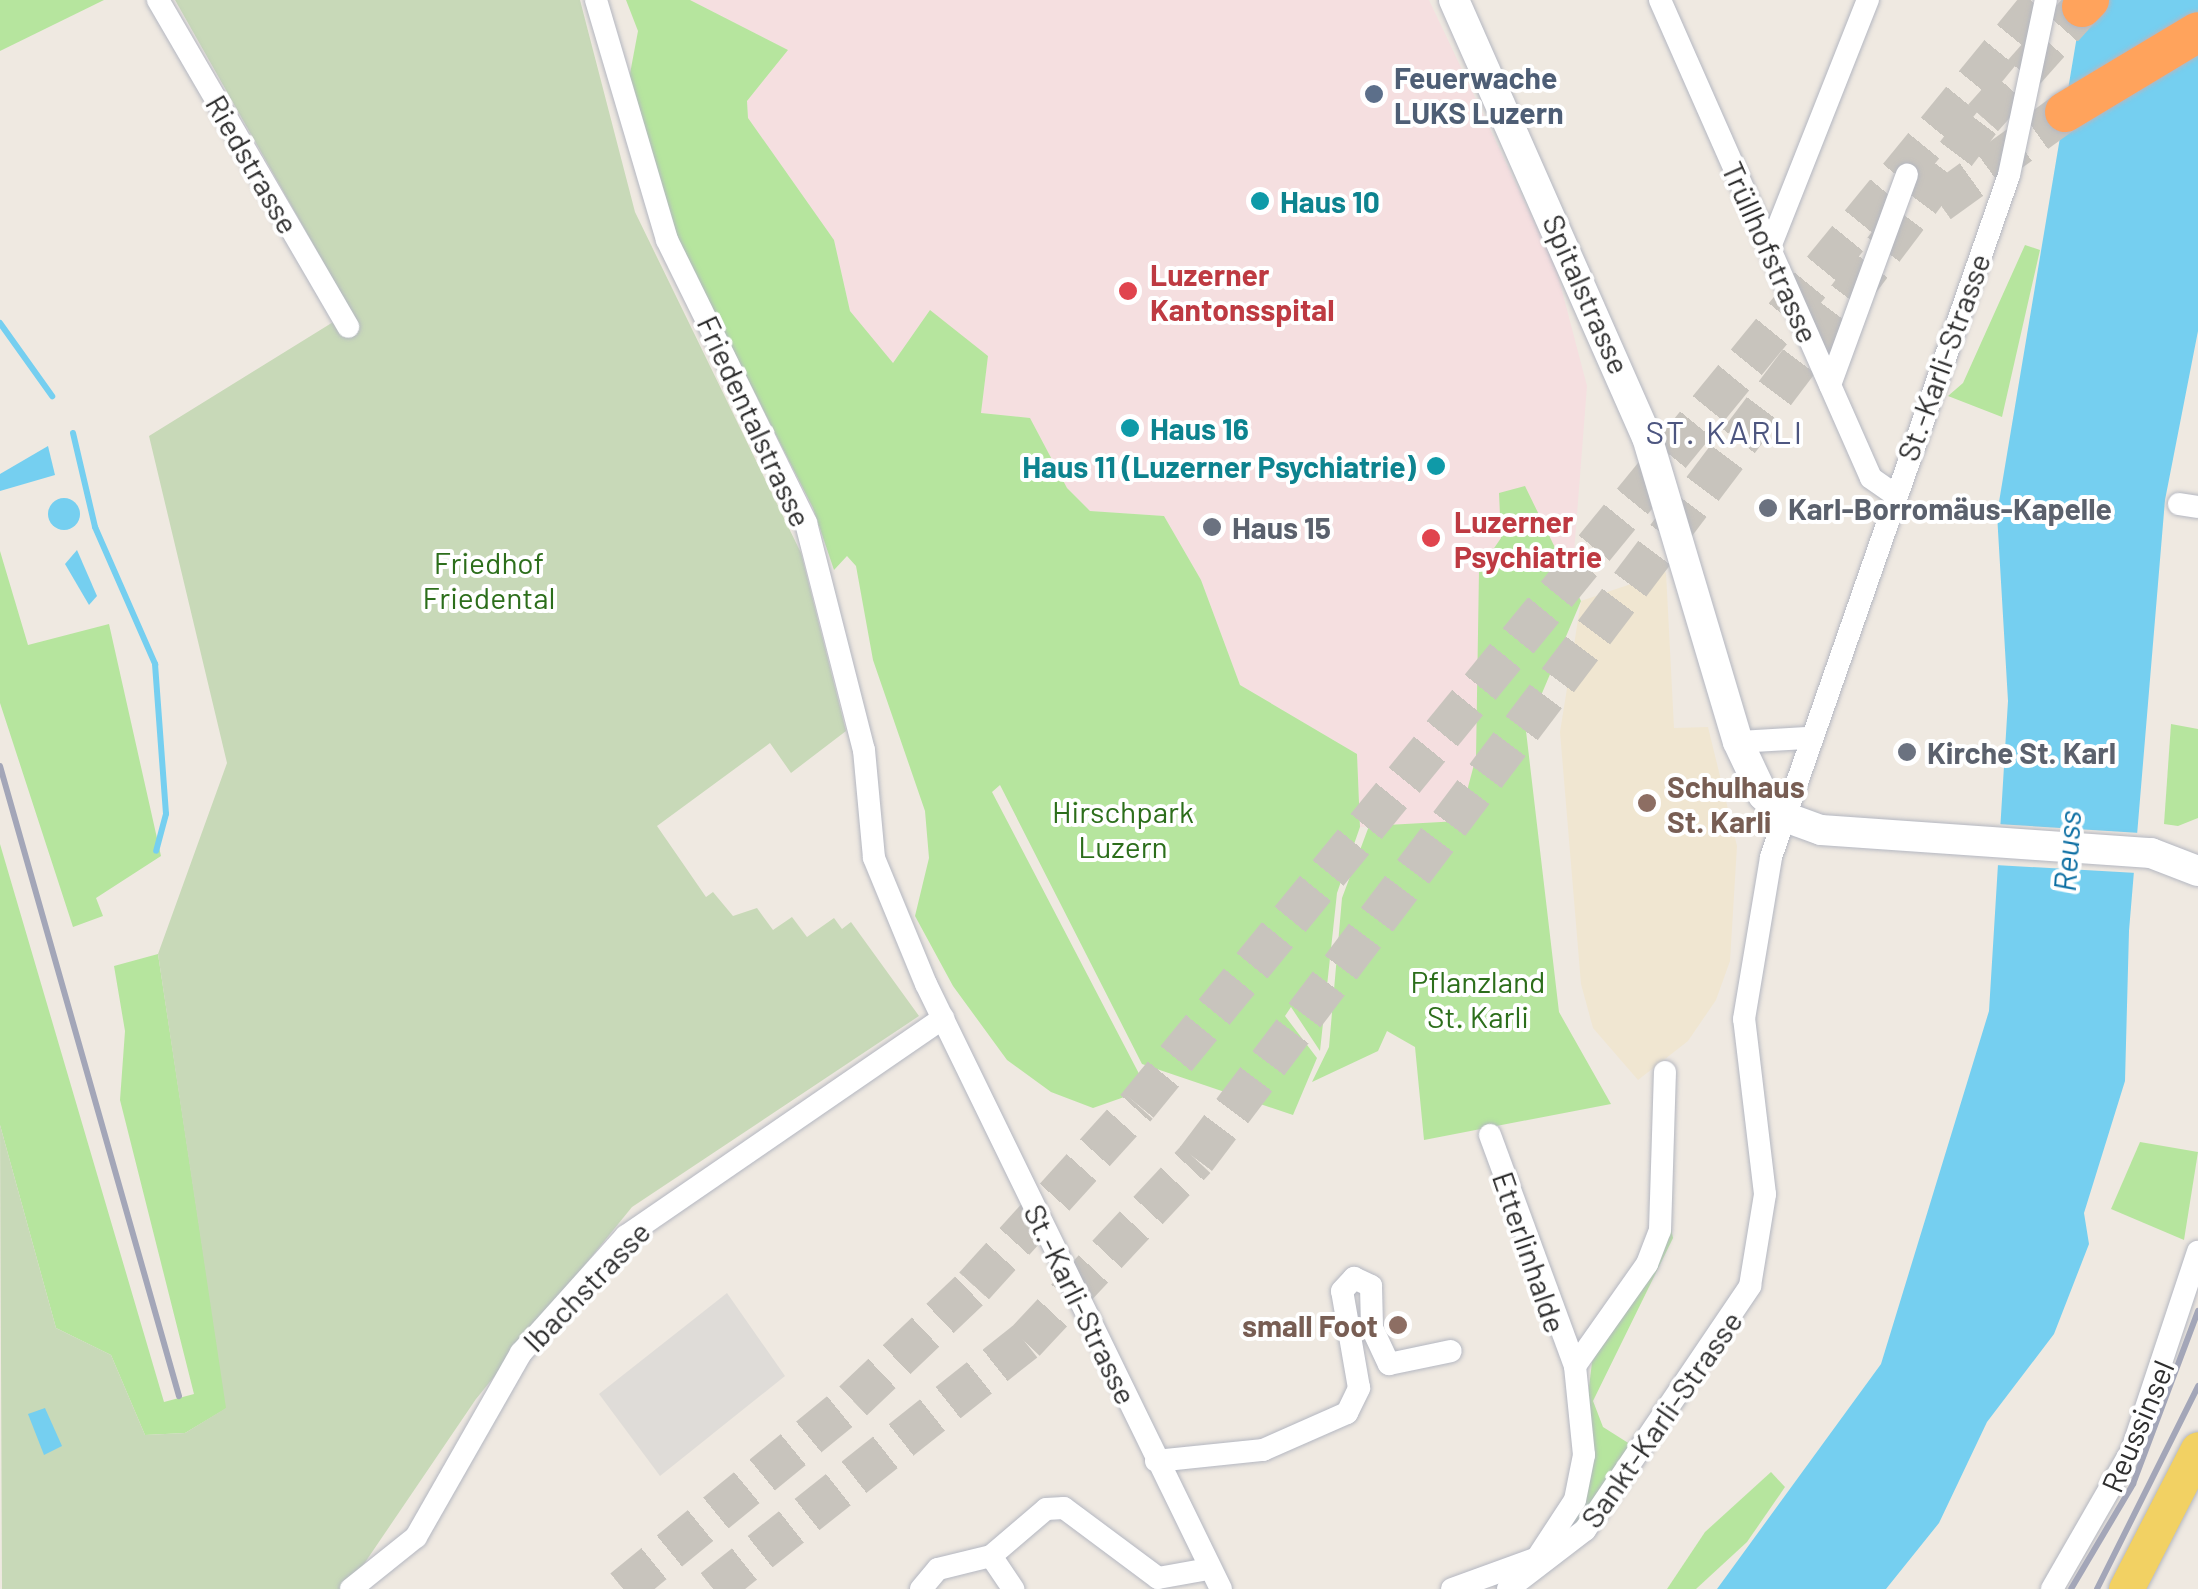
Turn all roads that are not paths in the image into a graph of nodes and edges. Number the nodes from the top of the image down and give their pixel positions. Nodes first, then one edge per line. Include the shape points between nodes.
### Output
1 (158, 0) edge
2 (596, 0) edge
3 (1454, 0) edge
4 (1660, 0) edge
5 (1868, 0) edge
6 (2072, 2) edge
7 (2198, 32) edge
8 (2064, 112) tunnel mouth
9 (1907, 175) dead end
10 (1770, 247) junction
11 (348, 328) dead end
12 (1830, 385) junction
13 (1894, 494) junction
14 (1808, 738) junction
15 (1738, 742) junction
16 (1785, 817) junction
17 (2198, 870) edge
18 (1755, 939) joint
19 (943, 1018) junction
20 (1665, 1072) dead end
21 (1490, 1135) dead end
22 (2198, 1252) edge
23 (1451, 1351) dead end
24 (1575, 1366) junction
25 (2198, 1449) edge
26 (1156, 1460) junction
27 (991, 1556) junction
28 (1214, 1579) edge
29 (1518, 1584) edge
30 (350, 1589) edge
31 (921, 1589) edge
32 (1013, 1589) edge
33 (1452, 1589) edge
34 (2052, 1589) edge
35 (2126, 1589) edge

1 - 11 street, Riedstrasse
2 - 19 street, Friedentalstrasse via 667,240 806,523 864,750 874,858
3 - 15 main road, Spitalstrasse via 1647,437
4 - 10 street, Trüllhofstrasse
5 - 10 street
6 - 13 street, St.-Karli-Strasse
7 - 8 highway
9 - 12 street
10 - 12 street, Trüllhofstrasse
12 - 13 street, Trüllhofstrasse via 1871,478
13 - 14 street, St.-Karli-Strasse
14 - 15 street
14 - 16 street, St.-Karli-Strasse
15 - 16 main road, Spitalstrasse via 1754,782
16 - 17 main road via 1820,830 2144,853
16 - 18 street, St.-Karli-Strasse
18 - 29 street, Sankt-Karli-Strasse via 1744,1020 1765,1194 1750,1286 1585,1530
19 - 26 street, St.-Karli-Strasse
19 - 30 street, Ibachstrasse via 626,1236 521,1354 416,1536
20 - 24 street via 1660,1230 1647,1264
21 - 24 street, Etterlinhalde
22 - 34 street, Reussinsel via 2132,1450
23 - 26 street via 1389,1364 1372,1328 1371,1286 1354,1278 1342,1291 1357,1404 1263,1450
24 - 33 street, Etterlinhalde via 1584,1455 1576,1500 1537,1558
25 - 35 main road
26 - 28 street, St.-Karli-Strasse
27 - 28 street via 1046,1509 1064,1508 1152,1576
27 - 31 street via 938,1569
27 - 32 street

